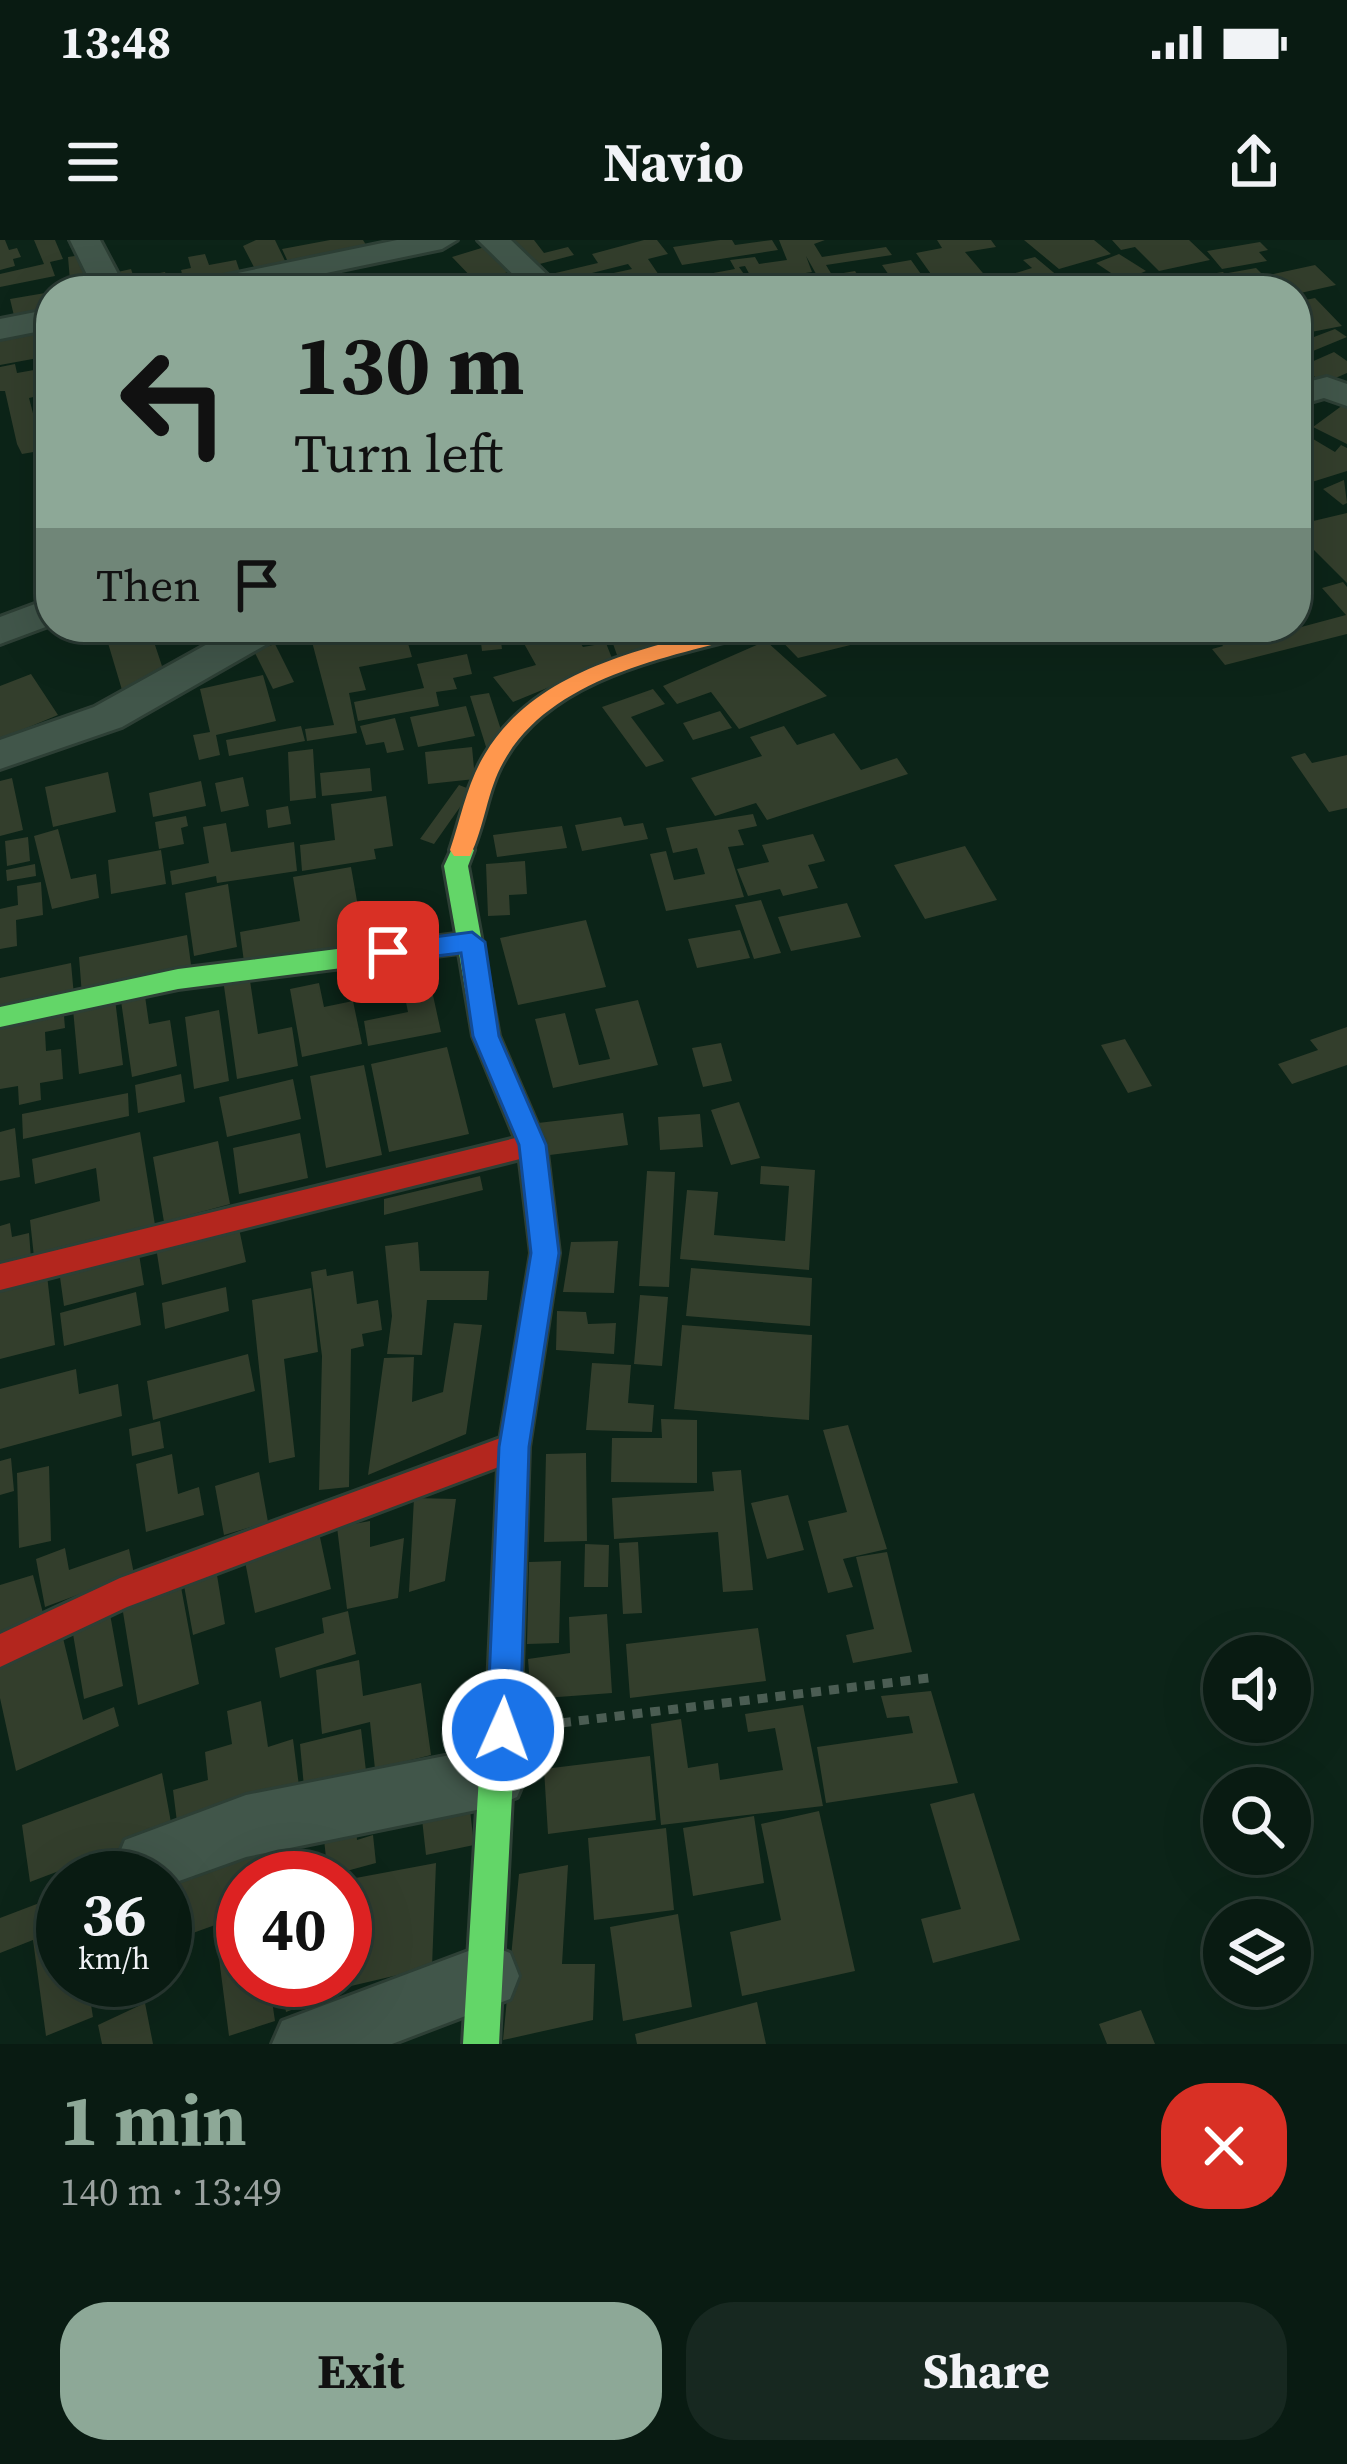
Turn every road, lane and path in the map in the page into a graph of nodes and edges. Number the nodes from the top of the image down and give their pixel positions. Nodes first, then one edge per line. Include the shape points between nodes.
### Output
1 (85, 240) edge
2 (442, 240) edge
3 (494, 240) edge
4 (103, 276) edge
5 (267, 276) edge
6 (532, 276) edge
7 (36, 322) edge
8 (0, 329) edge
9 (36, 617) edge
10 (0, 631) edge
11 (241, 642) edge
12 (700, 642) edge
13 (0, 754) edge
14 (472, 942) junction
15 (0, 1017) edge
16 (532, 1145) junction
17 (0, 1276) edge
18 (514, 1447) junction
19 (0, 1651) edge
20 (929, 1678) dead end
21 (500, 1753) junction
22 (177, 1851) edge
23 (488, 1976) junction
24 (305, 2044) edge
25 (481, 2044) edge

1 - 4 street
2 - 5 street
3 - 6 street
7 - 8 street
9 - 10 street
11 - 13 street via 107,717
12 - 14 street via 606,668 548,701 499,748 456,866
14 - 15 street via 178,979
14 - 16 street via 486,1036
16 - 17 street
16 - 18 street via 545,1253
18 - 19 street via 120,1594
18 - 21 street
20 - 21 path
21 - 22 street
21 - 23 street
23 - 24 street
23 - 25 street

